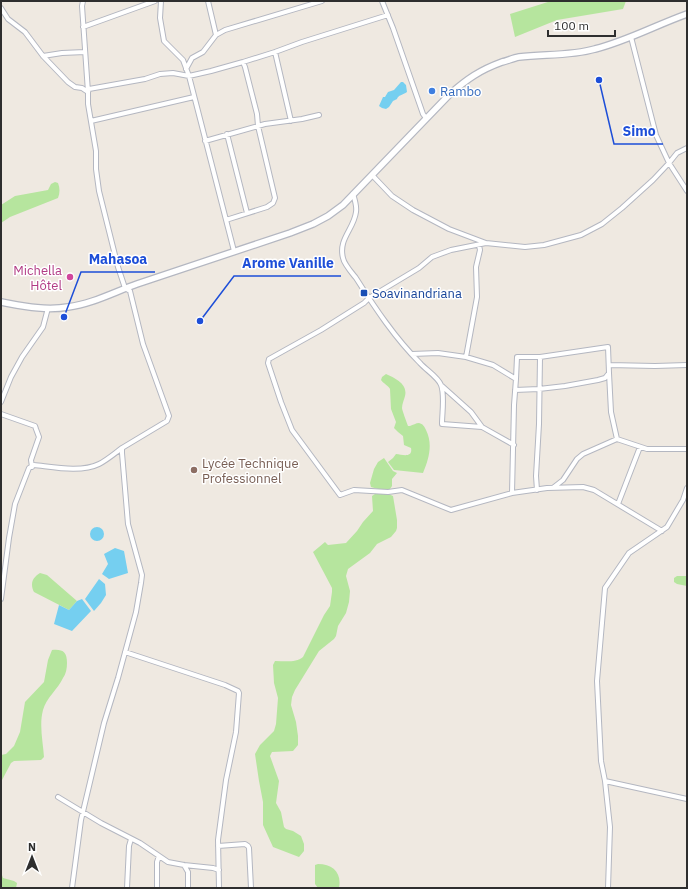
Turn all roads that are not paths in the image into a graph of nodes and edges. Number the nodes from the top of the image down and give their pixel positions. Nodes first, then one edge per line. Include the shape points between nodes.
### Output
1 (83, 1) edge
2 (155, 1) edge
3 (161, 1) edge
4 (208, 1) edge
5 (322, 1) edge
6 (382, 1) edge
7 (1, 8) edge
8 (687, 14) edge
9 (388, 15) junction
10 (84, 27) junction
11 (216, 36) junction
12 (631, 37) junction
13 (85, 52) junction
14 (276, 52) junction
15 (43, 56) junction
16 (243, 62) junction
17 (186, 69) junction
18 (189, 76) junction
19 (88, 92) junction
20 (194, 97) junction
21 (319, 115) dead end
22 (426, 118) junction
23 (291, 121) junction
24 (91, 122) junction
25 (258, 126) junction
26 (227, 134) junction
27 (206, 141) junction
28 (687, 148) edge
29 (670, 163) junction
30 (372, 175) junction
31 (687, 191) edge
32 (353, 194) junction
33 (247, 213) junction
34 (226, 220) junction
35 (486, 243) junction
36 (479, 245) junction
37 (234, 251) junction
38 (125, 288) junction
39 (369, 298) junction
40 (1, 302) edge
41 (48, 308) junction
42 (412, 354) junction
43 (466, 357) junction
44 (540, 357) junction
45 (609, 365) junction
46 (687, 365) edge
47 (609, 373) junction
48 (516, 379) junction
49 (442, 386) junction
50 (539, 389) junction
51 (515, 390) junction
52 (1, 402) edge
53 (1, 414) edge
54 (482, 427) junction
55 (617, 439) junction
56 (514, 445) junction
57 (640, 447) junction
58 (122, 448) junction
59 (687, 449) edge
60 (32, 467) junction
61 (554, 487) junction
62 (687, 488) edge
63 (537, 490) junction
64 (512, 493) junction
65 (618, 504) junction
66 (662, 531) junction
67 (1, 599) edge
68 (125, 652) junction
69 (605, 781) junction
70 (58, 797) dead end
71 (687, 799) edge
72 (83, 812) junction
73 (131, 839) junction
74 (218, 846) junction
75 (159, 856) junction
76 (184, 865) junction
77 (218, 870) junction
78 (72, 888) edge
79 (127, 888) edge
80 (157, 888) edge
81 (188, 888) edge
82 (219, 888) edge
83 (250, 888) edge
84 (608, 888) edge

1 - 10 street
2 - 10 street
3 - 17 street via 160,18 164,41 183,60
4 - 11 street
5 - 11 street via 225,30
6 - 9 street
7 - 15 street via 8,19 25,32
8 - 12 main road
9 - 14 street
9 - 22 street
10 - 13 street
11 - 17 street via 203,52 192,58
12 - 22 main road via 585,52 518,58 493,65 466,80
12 - 29 street via 656,135
13 - 15 street
13 - 19 street
14 - 16 street
14 - 23 street
15 - 19 street via 68,82
16 - 18 street
16 - 25 street
17 - 18 street
18 - 19 street via 160,74
18 - 20 street
19 - 24 street
20 - 24 street
20 - 27 street
21 - 23 street
22 - 30 main road
23 - 25 street
24 - 38 street via 99,191
25 - 26 street
25 - 33 street via 276,198 267,207
26 - 27 street
26 - 33 street
27 - 34 street
28 - 29 street via 677,153
29 - 31 street
29 - 35 street via 622,208 602,224 581,235 544,245 525,247
30 - 32 main road
30 - 35 street via 392,196 413,210 450,229
32 - 37 main road via 328,216 313,224
32 - 39 street via 356,213 342,244 343,259
33 - 34 street
34 - 37 street
35 - 36 street
36 - 39 street via 451,250 432,257 419,268
36 - 43 street via 476,267 477,297
37 - 38 main road
38 - 41 main road via 78,305
38 - 58 street via 130,292 143,344 169,416 167,421
39 - 42 street via 387,326
39 - 64 street via 321,330 268,359 292,430 340,495 354,490 402,490 451,510
40 - 41 main road
41 - 52 street via 43,327 18,363
42 - 43 street via 438,353
42 - 49 street
43 - 48 street via 493,365
44 - 45 street via 608,348
44 - 48 street via 518,357
44 - 50 street
45 - 46 street
45 - 47 street
47 - 50 street via 605,378 598,380
47 - 55 street via 611,412
48 - 51 street
49 - 54 street via 471,412
49 - 54 street via 442,424
50 - 51 street
50 - 63 street
51 - 56 street
53 - 60 street via 35,426 39,436 31,460
54 - 56 street
55 - 57 street
55 - 61 street via 583,454 563,480
56 - 64 street
57 - 59 street
57 - 65 street
58 - 60 street via 91,467
58 - 68 street via 128,524 142,575 136,612
60 - 67 street via 29,468 15,504
61 - 63 street
61 - 65 street via 583,487 594,490
62 - 66 street via 683,500
63 - 64 street
65 - 66 street
66 - 69 street via 629,553 605,588 597,681 601,761
68 - 72 street via 104,723
68 - 74 street via 225,684 238,691 236,732 223,801
69 - 71 street
69 - 84 street via 610,828
70 - 72 street
72 - 73 street
72 - 78 street
73 - 75 street
73 - 79 street
74 - 77 street
74 - 83 street via 248,846
75 - 76 street via 168,862
75 - 80 street
76 - 77 street
76 - 81 street via 188,872
77 - 82 street

